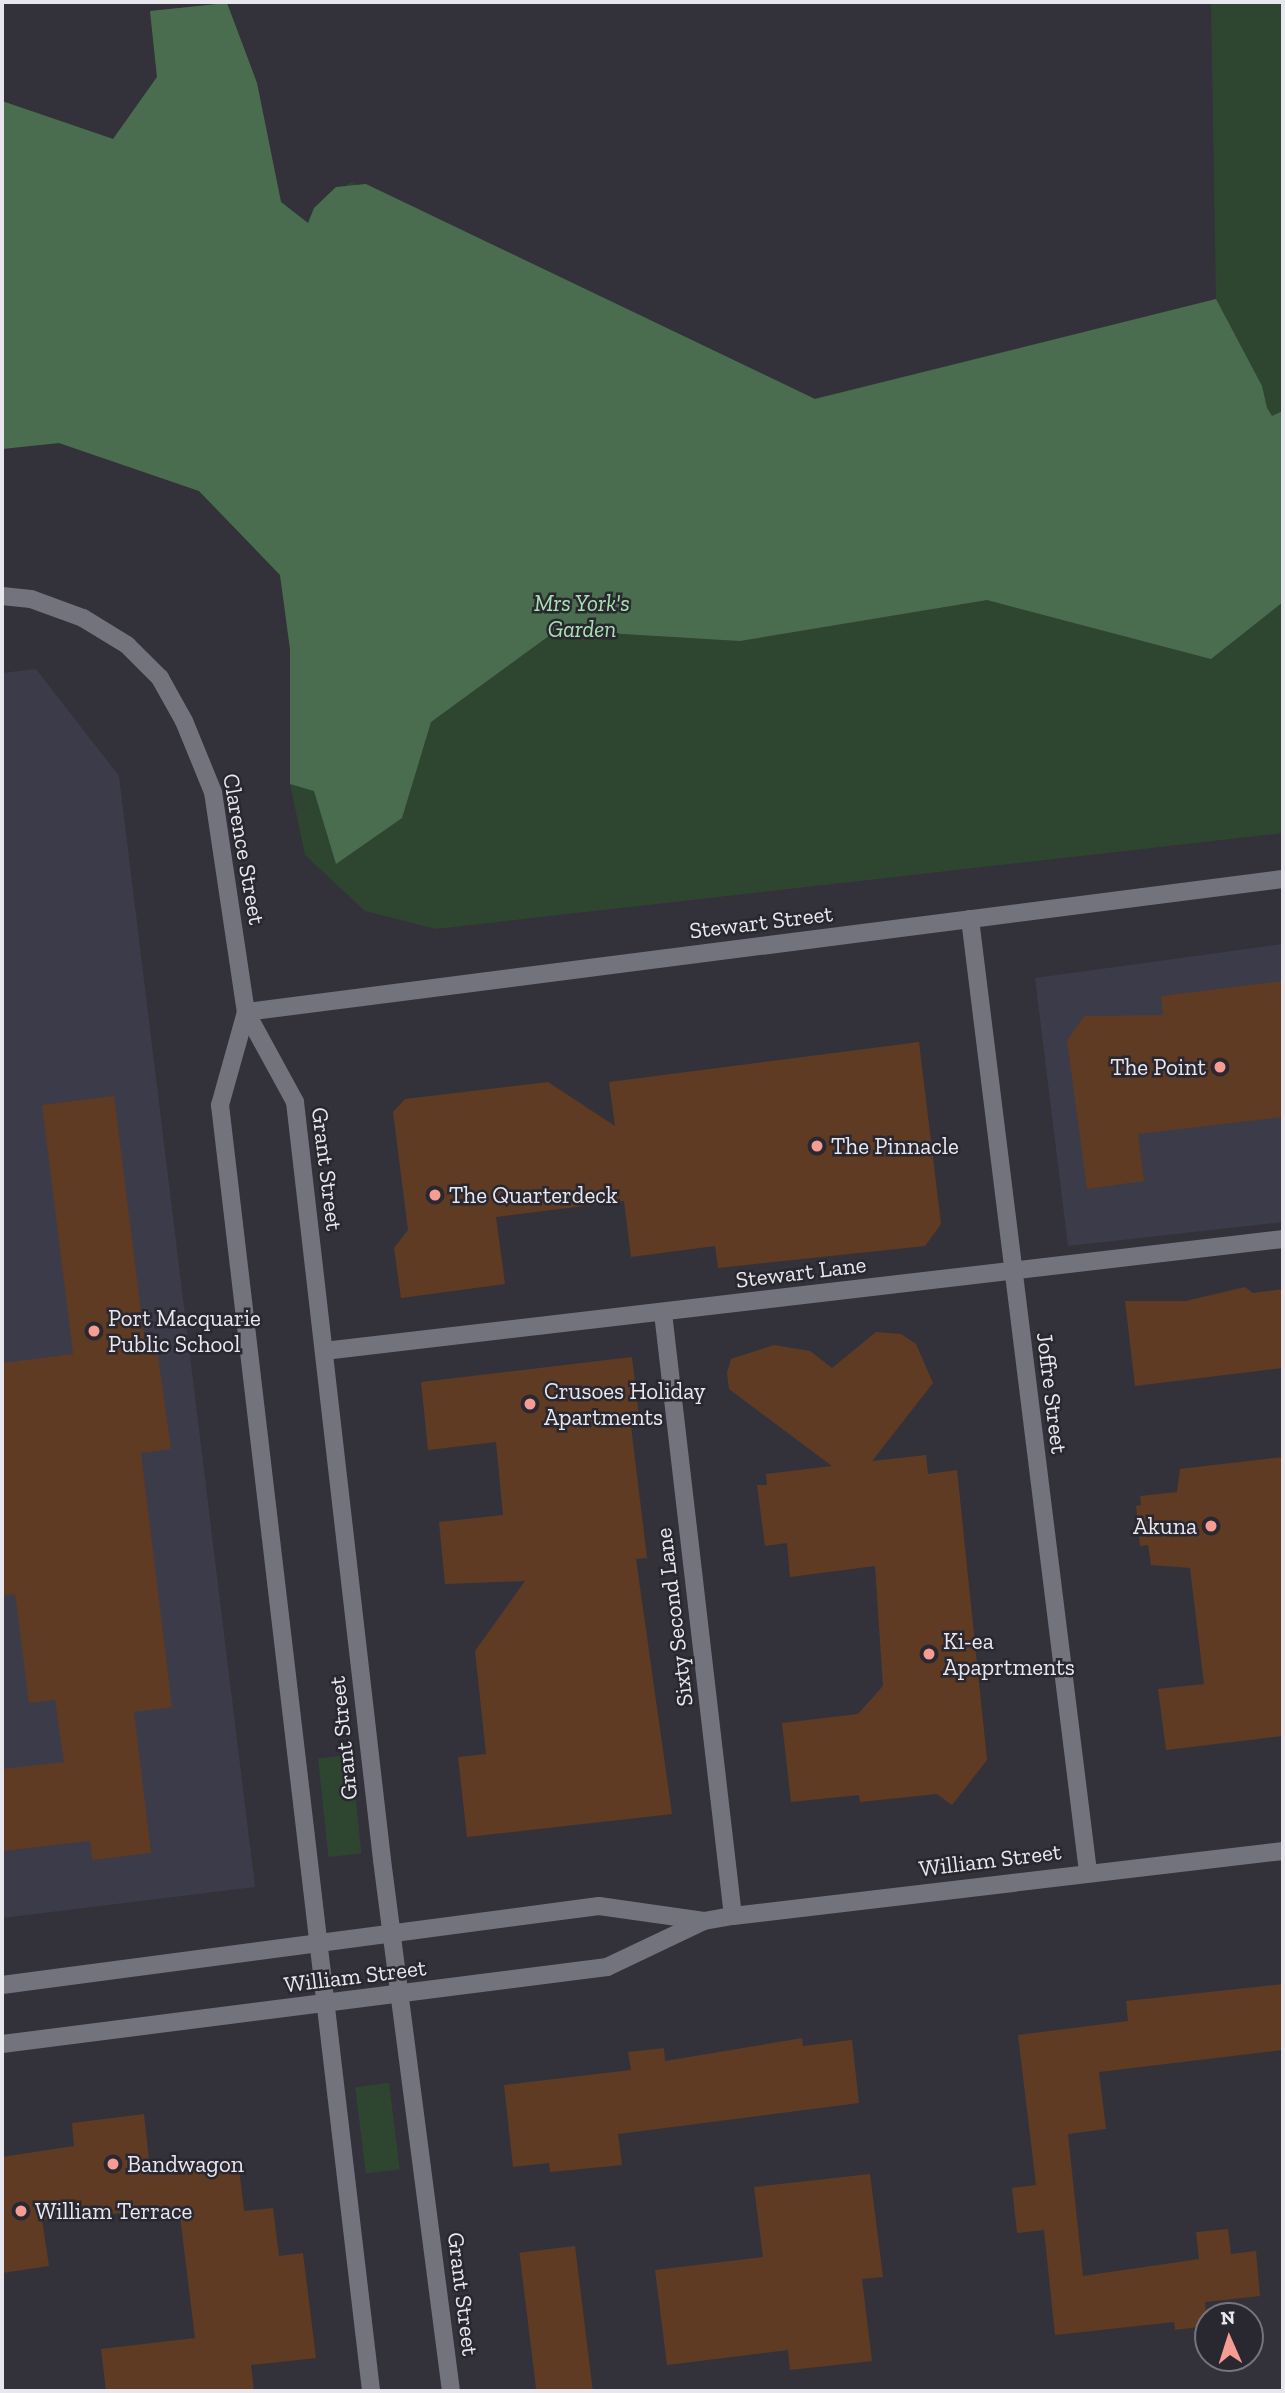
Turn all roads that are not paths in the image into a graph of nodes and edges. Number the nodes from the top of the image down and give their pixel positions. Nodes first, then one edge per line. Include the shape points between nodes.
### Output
1 (2, 596) edge
2 (1283, 879) edge
3 (970, 919) junction
4 (246, 1012) junction
5 (1283, 1239) edge
6 (1012, 1272) junction
7 (663, 1313) junction
8 (324, 1351) junction
9 (1283, 1851) edge
10 (1087, 1872) junction
11 (733, 1916) junction
12 (704, 1921) junction
13 (391, 1934) junction
14 (317, 1944) junction
15 (2, 1985) edge
16 (400, 1995) junction
17 (323, 2004) junction
18 (2, 2043) edge
19 (371, 2391) edge
20 (451, 2391) edge

1 - 4 street, Clarence Street via 31,599 83,618 127,645 166,689 213,792
2 - 3 street, Stewart Street
3 - 4 street, Stewart Street
3 - 6 street, Joffre Street
4 - 8 street, Grant Street via 295,1102
4 - 14 street via 220,1105
5 - 6 street, Stewart Lane
6 - 7 street, Stewart Lane
6 - 10 street, Joffre Street
7 - 8 street, Stewart Lane
7 - 11 street, Sixty Second Lane
8 - 13 street, Grant Street
9 - 10 street, William Street
10 - 11 street, William Street
11 - 12 street, William Street
12 - 13 street, William Street via 599,1906
12 - 16 street, William Street via 607,1967
13 - 14 street, William Street
13 - 16 street, Grant Street
14 - 15 street, William Street
14 - 17 street
16 - 17 street, William Street
16 - 20 street, Grant Street
17 - 18 street, William Street
17 - 19 street

